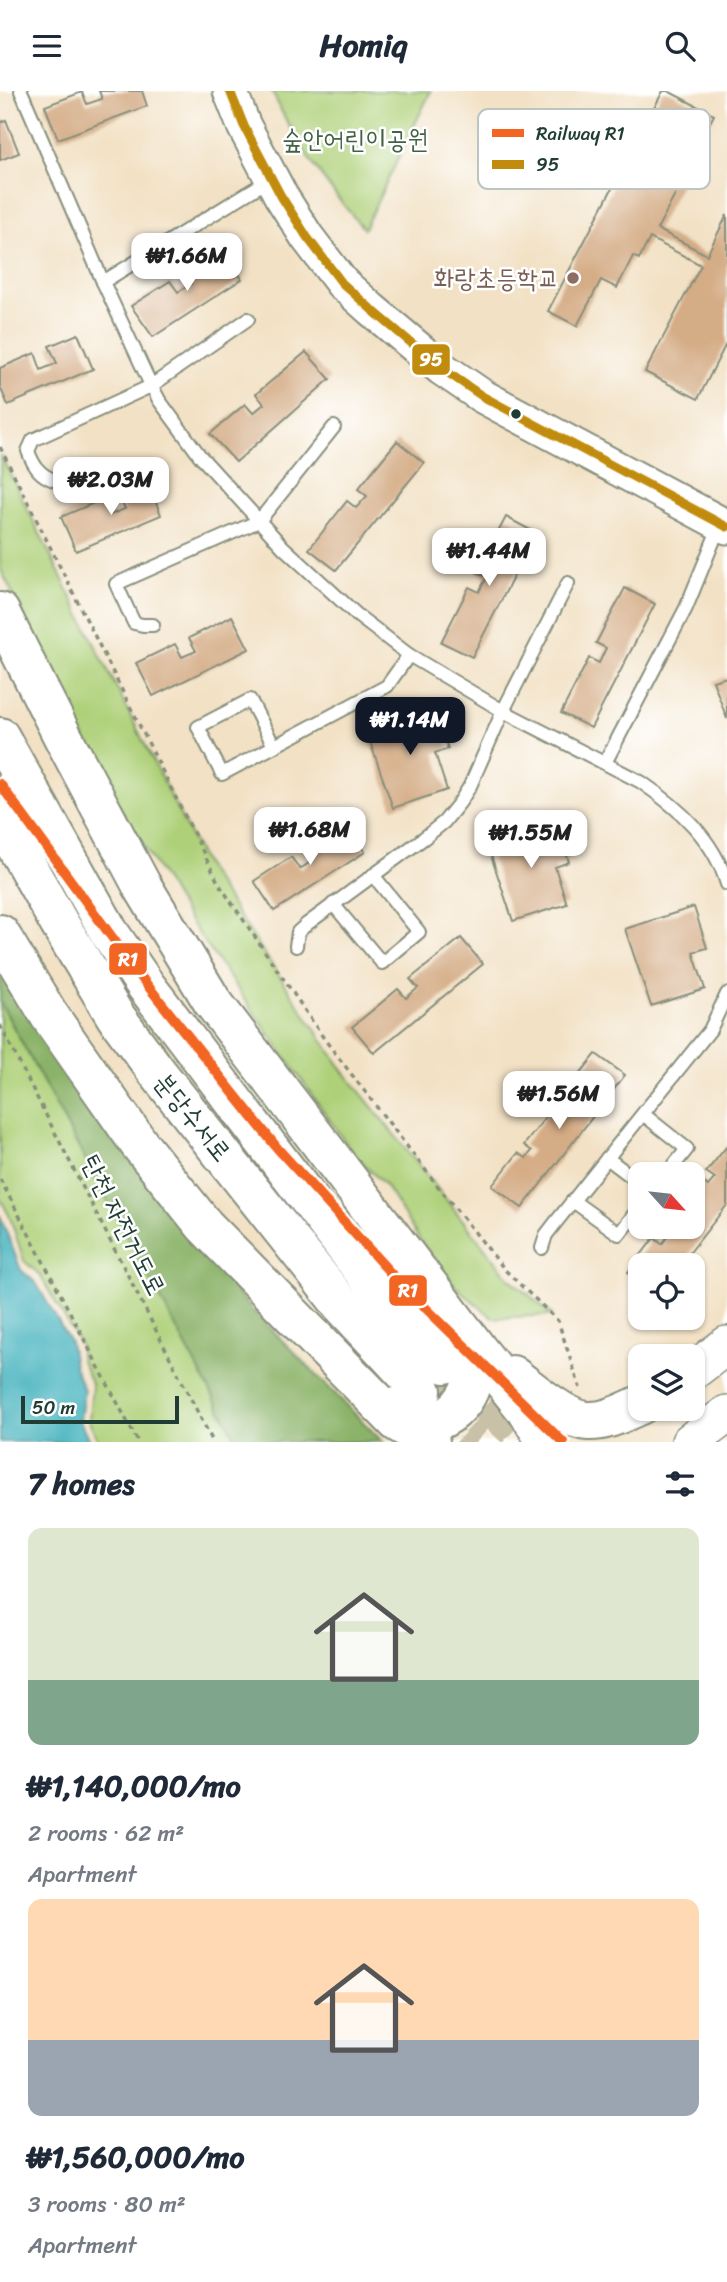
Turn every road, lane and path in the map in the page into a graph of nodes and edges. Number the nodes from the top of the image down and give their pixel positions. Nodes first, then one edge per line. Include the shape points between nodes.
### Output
1 (21, 91) edge
2 (230, 91) edge
3 (272, 178) junction
4 (103, 282) junction
5 (248, 319) dead end
6 (152, 386) junction
7 (334, 426) dead end
8 (0, 447) edge
9 (57, 481) dead end
10 (259, 521) junction
11 (725, 521) edge
12 (568, 583) dead end
13 (0, 612) edge
14 (153, 625) dead end
15 (409, 655) junction
16 (0, 656) edge
17 (503, 711) junction
18 (0, 737) edge
19 (274, 746) junction
20 (604, 763) junction
21 (0, 818) edge
22 (0, 866) edge
23 (373, 876) junction
24 (726, 878) edge
25 (333, 904) junction
26 (0, 934) edge
27 (296, 946) dead end
28 (727, 994) edge
29 (0, 1025) edge
30 (193, 1049) junction
31 (643, 1114) junction
32 (312, 1132) junction
33 (607, 1158) junction
34 (677, 1162) edge
35 (628, 1174) edge
36 (240, 1176) junction
37 (0, 1179) edge
38 (573, 1201) junction
39 (628, 1222) edge
40 (542, 1248) dead end
41 (308, 1331) junction
42 (727, 1345) edge
43 (705, 1362) edge
44 (448, 1368) junction
45 (582, 1393) dead end
46 (628, 1410) edge
47 (727, 1414) edge
48 (628, 1420) edge
49 (404, 1432) edge
50 (138, 1442) edge
51 (213, 1442) edge
52 (430, 1442) edge
53 (546, 1442) edge
54 (595, 1442) edge
55 (691, 1442) edge

1 - 4 lane
2 - 3 main road
3 - 4 lane
3 - 11 main road via 307,237 342,283 441,368 482,396
4 - 6 lane
5 - 6 lane
6 - 9 lane via 33,440 28,451 38,472
6 - 10 lane via 194,448
7 - 10 lane
8 - 45 path via 219,884 325,1041 439,1188 506,1271 558,1321
10 - 14 lane via 116,584 134,622
10 - 15 lane via 358,616
11 - 20 lane via 686,608
12 - 17 lane
13 - 32 highway via 177,946 212,1001
15 - 17 lane
15 - 19 lane via 387,686
16 - 30 highway via 55,769 154,946
17 - 20 lane
17 - 23 lane via 460,802 444,822
18 - 30 highway, 분당수서로 via 109,932
19 - 19 lane via 222,774 198,727 250,700
20 - 24 lane via 662,797 688,819
21 - 36 highway, 분당수서로 via 116,1017
22 - 36 highway via 116,1055
23 - 25 lane
23 - 25 lane via 419,932 382,963
25 - 27 lane via 298,932
26 - 41 highway via 49,1015 140,1146 204,1225
28 - 31 lane via 710,1030
29 - 51 path, 탄천 자전거도로
30 - 44 highway, 분당수서로 via 370,1280
31 - 33 lane
31 - 34 lane via 687,1149
32 - 41 highway via 328,1168 414,1294 465,1351 472,1374 468,1391 444,1417 413,1420 344,1354
32 - 44 highway
33 - 35 lane
33 - 38 lane
36 - 44 highway, 분당수서로 via 340,1303
37 - 50 path
38 - 39 lane via 618,1234
38 - 40 lane via 546,1235
41 - 49 highway
42 - 43 main road
44 - 46 highway via 587,1421
44 - 53 highway via 530,1415
47 - 55 main road
48 - 54 main road
49 - 52 highway

